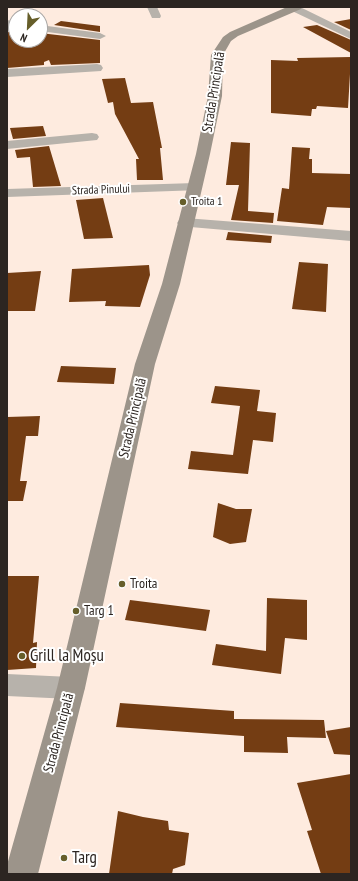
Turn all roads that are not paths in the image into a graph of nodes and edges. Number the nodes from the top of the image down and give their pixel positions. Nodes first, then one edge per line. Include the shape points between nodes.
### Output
1 (295, 8) edge
2 (48, 29) edge
3 (100, 36) dead end
4 (351, 36) edge
5 (97, 68) dead end
6 (7, 73) edge
7 (92, 137) dead end
8 (7, 145) edge
9 (195, 187) junction
10 (7, 193) edge
11 (185, 223) junction
12 (351, 236) edge
13 (7, 685) edge
14 (71, 688) junction
15 (21, 874) edge

1 - 4 street
1 - 9 main road, Strada Principală via 245,28 227,39 220,48 216,63 215,96
2 - 3 street
5 - 6 street
7 - 8 street
9 - 10 street, Strada Pinului
9 - 11 main road, Strada Principală
11 - 12 street
11 - 14 main road, Strada Principală via 171,284 146,364
13 - 14 street
14 - 15 main road, Strada Principală

